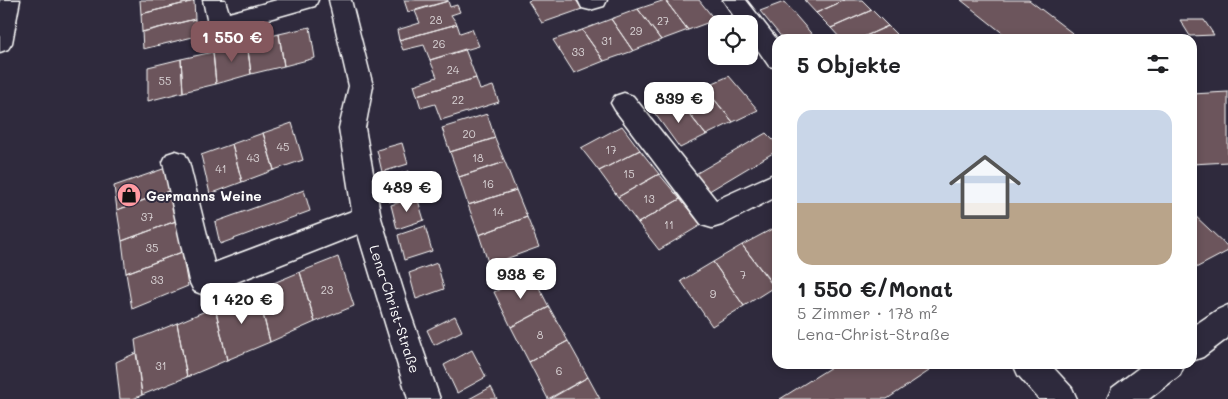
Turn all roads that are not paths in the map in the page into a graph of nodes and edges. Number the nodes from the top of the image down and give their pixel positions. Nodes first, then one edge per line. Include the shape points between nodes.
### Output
1 (9, 0) edge
2 (214, 0) edge
3 (307, 0) edge
4 (340, 0) edge
5 (589, 0) edge
6 (596, 0) edge
7 (734, 0) edge
8 (0, 44) edge
9 (772, 51) edge
10 (624, 103) dead end
11 (176, 162) dead end
12 (772, 186) edge
13 (366, 218) junction
14 (1228, 320) edge
15 (1197, 342) edge
16 (1034, 369) edge
17 (1162, 369) edge
18 (424, 399) edge
19 (1061, 399) edge
20 (1123, 399) edge

1 - 8 street
2 - 3 street via 220,24
4 - 13 street, Lena-Christ-Straße via 362,86 352,128
5 - 6 street
7 - 9 street
10 - 12 street via 712,216
11 - 13 street via 204,281
13 - 18 street, Lena-Christ-Straße
14 - 15 street
16 - 19 street
17 - 20 street

